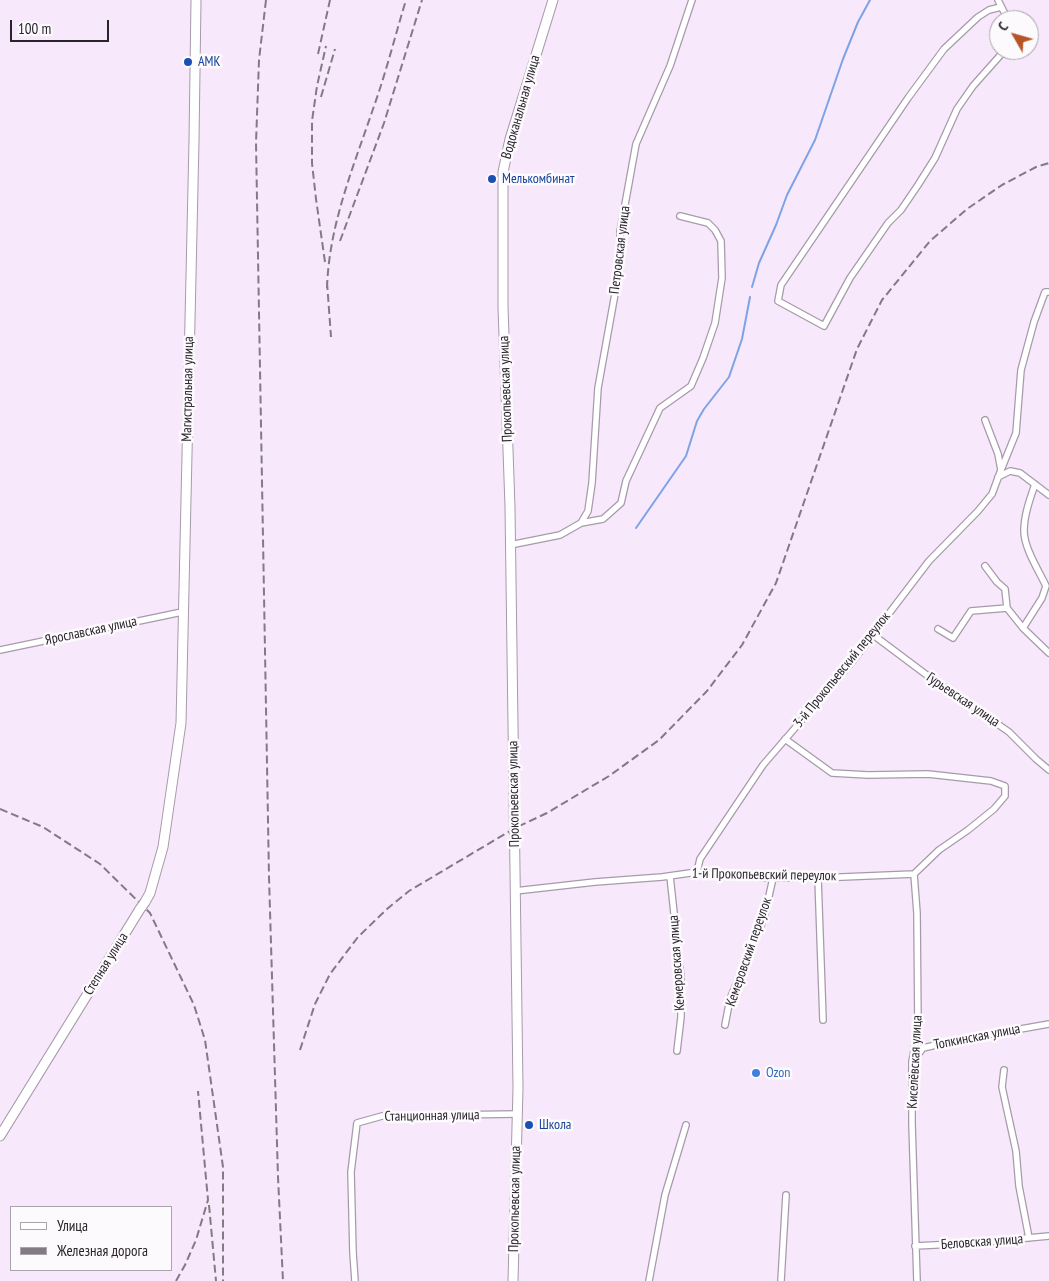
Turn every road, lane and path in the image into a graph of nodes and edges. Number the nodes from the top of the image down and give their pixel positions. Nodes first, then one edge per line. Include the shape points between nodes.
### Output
1 (196, 0) edge
2 (553, 0) edge
3 (692, 0) edge
4 (998, 0) edge
5 (1000, 7) junction
6 (989, 10) edge
7 (989, 10) edge
8 (1002, 10) edge
9 (996, 60) edge
10 (680, 216) dead end
11 (1049, 286) edge
12 (1047, 292) edge
13 (503, 307) joint
14 (985, 420) dead end
15 (1001, 470) junction
16 (998, 477) junction
17 (1035, 484) junction
18 (1049, 494) edge
19 (581, 523) junction
20 (516, 544) dead end
21 (984, 566) dead end
22 (1007, 608) junction
23 (182, 612) junction
24 (1023, 628) junction
25 (938, 629) dead end
26 (872, 634) junction
27 (0, 650) edge
28 (1049, 653) edge
29 (785, 739) junction
30 (1049, 770) edge
31 (173, 778) joint
32 (697, 872) junction
33 (914, 874) junction
34 (670, 876) junction
35 (773, 878) junction
36 (818, 878) junction
37 (515, 892) junction
38 (823, 1020) dead end
39 (1049, 1024) edge
40 (725, 1025) dead end
41 (676, 1051) dead end
42 (912, 1062) junction
43 (1004, 1070) dead end
44 (517, 1114) junction
45 (686, 1125) dead end
46 (0, 1136) edge
47 (786, 1195) dead end
48 (1049, 1236) edge
49 (1029, 1238) junction
50 (916, 1246) junction
51 (356, 1281) edge
52 (513, 1281) edge
53 (649, 1281) edge
54 (781, 1281) edge
55 (916, 1281) edge

1 - 23 main road, Магистральная улица
2 - 13 main road, Водоканальная улица via 503,172
3 - 19 street, Петровская улица via 670,66 636,144 620,232 620,266 598,388 588,511
4 - 5 street
5 - 7 street
5 - 8 street
6 - 9 street via 944,49 908,98 781,285 778,300 824,326 850,278 935,158 957,109
10 - 19 street via 708,222 721,241 722,278 715,323 691,386 660,408 626,481 620,503 603,519
11 - 12 street, 3-й Прокопьевский переулок
12 - 15 street, 3-й Прокопьевский переулок via 1034,322 1021,370 1016,433
13 - 37 main road, Прокопьевская улица via 510,507
14 - 15 street
15 - 16 street, 3-й Прокопьевский переулок
16 - 17 street via 1010,471 1020,473
16 - 26 street, 3-й Прокопьевский переулок via 992,494 929,561
17 - 18 street
17 - 24 street via 1024,531 1046,586
19 - 20 street via 560,535
21 - 22 street via 1006,589
22 - 24 street
22 - 25 street via 971,611 953,638
23 - 27 street, Ярославская улица
23 - 31 main road, Магистральная улица via 181,723
24 - 28 street
26 - 29 street, 3-й Прокопьевский переулок via 831,688
26 - 30 street, Гурьевская улица via 1010,732
29 - 32 street, 3-й Прокопьевский переулок via 763,765 700,859
29 - 33 street via 832,773 868,776 928,774 990,781 1005,786 1005,796 994,808 939,850
31 - 46 main road, Степная улица via 163,847 150,894
32 - 34 street, 1-й Прокопьевский переулок
32 - 35 street, 1-й Прокопьевский переулок
33 - 36 street, 1-й Прокопьевский переулок
33 - 42 street, Киселёвская улица via 918,1027
34 - 37 street, 1-й Прокопьевский переулок
34 - 41 street, Кемеровская улица via 681,978 681,1017
35 - 36 street, 1-й Прокопьевский переулок
35 - 40 street, Кемеровский переулок via 764,918 730,1000
36 - 38 street
37 - 44 main road, Прокопьевская улица
39 - 42 street, Топкинская улица via 923,1048
42 - 50 street, Киселёвская улица
43 - 49 street via 1002,1087 1016,1151
44 - 51 street, Станционная улица via 382,1116 357,1123 351,1172
44 - 52 main road, Прокопьевская улица
45 - 53 street via 666,1194
47 - 54 street
48 - 49 street, Беловская улица
49 - 50 street, Беловская улица
50 - 55 street, Киселёвская улица

